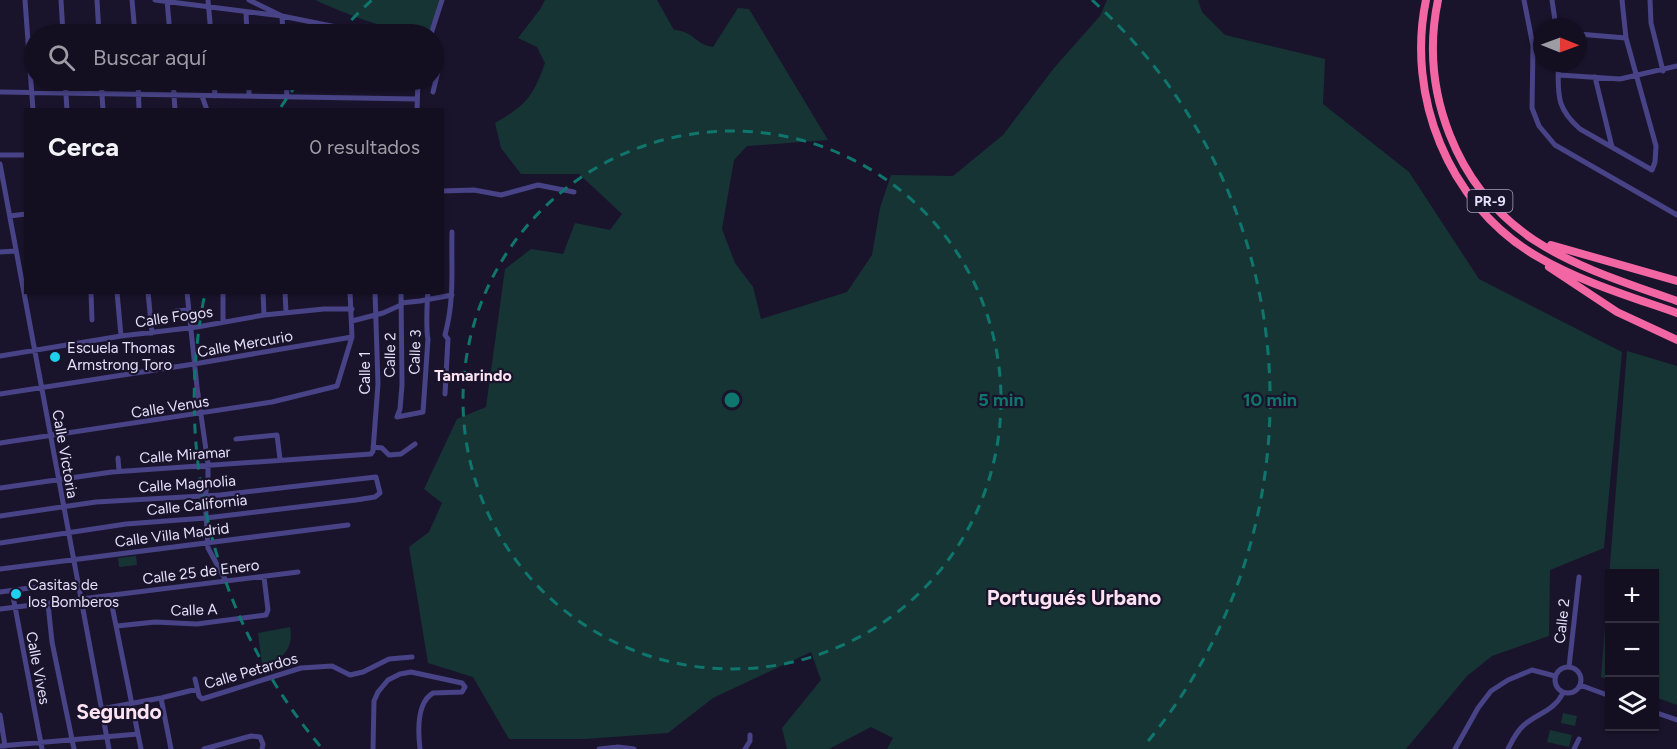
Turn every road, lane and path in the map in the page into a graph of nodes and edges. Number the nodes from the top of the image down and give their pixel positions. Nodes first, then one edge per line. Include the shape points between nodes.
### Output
1 (25, 0) edge
2 (61, 0) edge
3 (97, 0) edge
4 (132, 0) edge
5 (155, 0) edge
6 (208, 0) edge
7 (249, 0) edge
8 (442, 0) edge
9 (1426, 0) edge
10 (1438, 0) edge
11 (1524, 0) edge
12 (1552, 0) edge
13 (1622, 0) edge
14 (1650, 0) edge
15 (167, 1) edge
16 (208, 8) junction
17 (246, 13) junction
18 (282, 16) junction
19 (1555, 18) edge
20 (27, 24) edge
21 (62, 24) edge
22 (98, 24) edge
23 (134, 24) edge
24 (169, 24) edge
25 (210, 24) edge
26 (247, 24) edge
27 (282, 24) edge
28 (322, 24) edge
29 (434, 24) edge
30 (1587, 35) edge
31 (1626, 38) junction
32 (1677, 66) edge
33 (1663, 71) junction
34 (1559, 72) edge
35 (1559, 75) junction
36 (1637, 76) junction
37 (1595, 77) junction
38 (31, 90) edge
39 (66, 90) edge
40 (102, 90) edge
41 (139, 90) edge
42 (174, 90) edge
43 (215, 90) edge
44 (249, 90) edge
45 (286, 90) edge
46 (416, 90) edge
47 (0, 92) edge
48 (31, 93) junction
49 (66, 94) junction
50 (139, 94) junction
51 (102, 95) junction
52 (174, 95) junction
53 (202, 96) junction
54 (215, 96) junction
55 (249, 96) junction
56 (286, 97) junction
57 (416, 99) junction
58 (33, 108) edge
59 (67, 108) edge
60 (103, 108) edge
61 (139, 108) edge
62 (175, 108) edge
63 (206, 108) edge
64 (417, 108) edge
65 (1612, 147) junction
66 (0, 155) edge
67 (24, 155) edge
68 (0, 164) edge
69 (444, 191) edge
70 (574, 192) dead end
71 (24, 214) edge
72 (1677, 215) edge
73 (10, 216) junction
74 (1515, 225) junction
75 (452, 232) dead end
76 (1527, 250) junction
77 (16, 251) junction
78 (0, 252) edge
79 (1677, 281) edge
80 (24, 293) edge
81 (24, 294) edge
82 (91, 294) edge
83 (117, 294) edge
84 (187, 294) edge
85 (223, 294) edge
86 (263, 294) edge
87 (285, 294) edge
88 (350, 294) edge
89 (375, 294) edge
90 (401, 294) edge
91 (150, 295) edge
92 (428, 295) edge
93 (453, 295) junction
94 (1677, 301) edge
95 (401, 304) junction
96 (352, 309) junction
97 (188, 310) junction
98 (176, 311) dead end
99 (286, 312) junction
100 (1677, 313) edge
101 (376, 314) junction
102 (264, 315) junction
103 (92, 320) dead end
104 (352, 321) junction
105 (223, 322) junction
106 (189, 328) junction
107 (152, 333) junction
108 (121, 336) junction
109 (352, 338) junction
110 (1677, 340) edge
111 (35, 350) junction
112 (0, 356) edge
113 (194, 364) junction
114 (41, 388) junction
115 (0, 394) edge
116 (445, 394) dead end
117 (200, 414) junction
118 (397, 417) joint
119 (50, 437) junction
120 (236, 440) dead end
121 (0, 443) edge
122 (415, 444) dead end
123 (373, 450) junction
124 (118, 458) dead end
125 (280, 459) junction
126 (208, 464) junction
127 (119, 471) junction
128 (376, 477) joint
129 (58, 481) junction
130 (0, 488) edge
131 (205, 496) junction
132 (63, 508) junction
133 (0, 516) edge
134 (206, 518) junction
135 (348, 525) dead end
136 (68, 534) junction
137 (208, 542) junction
138 (0, 543) edge
139 (73, 561) junction
140 (0, 569) edge
141 (298, 572) dead end
142 (264, 577) junction
143 (1579, 577) dead end
144 (226, 581) junction
145 (58, 584) dead end
146 (12, 591) junction
147 (0, 592) edge
148 (110, 596) junction
149 (81, 600) junction
150 (48, 604) junction
151 (14, 608) junction
152 (0, 609) edge
153 (117, 626) junction
154 (412, 657) dead end
155 (1569, 667) junction
156 (1556, 676) junction
157 (195, 680) dead end
158 (1580, 685) junction
159 (197, 689) junction
160 (1563, 693) junction
161 (1605, 694) edge
162 (161, 698) junction
163 (132, 703) junction
164 (101, 709) junction
165 (1659, 714) edge
166 (0, 715) edge
167 (1677, 720) edge
168 (138, 734) junction
169 (750, 735) dead end
170 (107, 737) junction
171 (1579, 739) dead end
172 (73, 741) junction
173 (3, 746) edge
174 (42, 746) edge
175 (24, 747) edge
176 (74, 749) edge
177 (109, 749) edge
178 (141, 749) edge
179 (171, 749) edge
180 (204, 749) edge
181 (262, 749) edge
182 (373, 749) edge
183 (420, 749) edge
184 (599, 749) edge
185 (634, 749) edge
186 (745, 749) edge
187 (1455, 749) edge
188 (1508, 749) edge
189 (1574, 749) edge

1 - 20 street
2 - 21 street
3 - 22 street
4 - 23 street
5 - 15 street
6 - 16 street
7 - 18 street
8 - 29 street
9 - 76 highway, PR-9 via 1421,53 1426,102 1436,134 1477,205
10 - 74 highway, PR-9 via 1433,32 1434,70 1447,128 1473,179
11 - 72 street via 1533,46 1532,108 1539,126 1555,145
12 - 19 street
13 - 31 street
14 - 33 street via 1651,23
15 - 16 street
15 - 24 street
16 - 17 street
16 - 25 street
17 - 18 street
17 - 26 street
18 - 27 street
18 - 28 street
30 - 31 street
31 - 36 street
32 - 33 street
33 - 36 street
34 - 35 street
35 - 37 street
35 - 65 street via 1557,92 1572,121
36 - 37 street
36 - 65 street via 1656,146 1652,170
37 - 65 street
38 - 48 street
39 - 49 street
40 - 51 street
41 - 50 street
42 - 52 street
43 - 54 street
44 - 55 street
45 - 56 street
46 - 57 street
47 - 48 street
48 - 49 street
48 - 58 street
49 - 51 street
49 - 59 street
50 - 51 street
50 - 52 street
50 - 61 street
51 - 60 street
52 - 53 street
52 - 62 street
53 - 54 street
53 - 63 street
54 - 55 street
55 - 56 street
56 - 57 street
57 - 64 street
66 - 67 street
68 - 73 street, Calle Victoria
69 - 70 street via 474,190 501,195 538,185
71 - 73 street
73 - 77 street, Calle Victoria
74 - 79 highway via 1561,249
74 - 94 highway, PR-9 via 1577,263
75 - 93 street
76 - 100 highway, PR-9 via 1576,276
76 - 110 highway via 1617,312
77 - 78 street
77 - 80 street, Calle Victoria
81 - 111 street, Calle Victoria
82 - 103 street
83 - 108 street
84 - 97 street
85 - 105 street
86 - 102 street
87 - 99 street
88 - 96 street
89 - 101 street, Calle 1
90 - 95 street, Calle 2
91 - 107 street
92 - 93 street
92 - 95 street via 420,301
92 - 118 street, Calle 3 via 423,412
93 - 116 street via 444,335 448,339
95 - 101 street
95 - 118 street, Calle 2 via 402,385
96 - 99 street, Calle Fogos
96 - 104 street
97 - 98 street
97 - 106 street
99 - 102 street, Calle Fogos
101 - 104 street
101 - 123 street, Calle 1 via 378,384
102 - 105 street, Calle Fogos
104 - 109 street
105 - 106 street, Calle Fogos
106 - 107 street, Calle Fogos
106 - 113 street
107 - 108 street, Calle Fogos
108 - 111 street, Calle Fogos
109 - 113 street, Calle Mercurio
109 - 117 street, Calle Venus via 337,386
111 - 112 street, Calle Fogos
111 - 114 street, Calle Victoria
113 - 114 street, Calle Mercurio
113 - 117 street
114 - 115 street, Calle Mercurio
114 - 119 street, Calle Victoria
117 - 119 street, Calle Venus
117 - 126 street
119 - 121 street, Calle Venus
119 - 129 street, Calle Victoria
120 - 125 street via 277,435
122 - 123 street via 401,454 389,455 382,448
123 - 125 street, Calle Miramar via 358,456
124 - 127 street
125 - 126 street, Calle Miramar
126 - 127 street, Calle Miramar
126 - 131 street
127 - 129 street, Calle Miramar
128 - 131 street, Calle Magnolia
128 - 134 street, Calle California via 380,493 375,497
129 - 130 street, Calle Miramar
129 - 132 street, Calle Victoria
131 - 132 street, Calle Magnolia via 129,499
131 - 134 street
132 - 133 street, Calle Magnolia
132 - 136 street, Calle Victoria
134 - 136 street, Calle California via 126,524
134 - 137 street
135 - 137 street, Calle Villa Madrid
136 - 138 street, Calle California
136 - 139 street, Calle Victoria
137 - 139 street, Calle Villa Madrid
137 - 144 street
139 - 140 street, Calle Villa Madrid
139 - 149 street, Calle Victoria
141 - 142 street, Calle 25 de Enero
142 - 144 street, Calle 25 de Enero
142 - 153 street, Calle A via 268,613 263,616 210,623
143 - 155 street, Calle 2
144 - 148 street, Calle 25 de Enero
145 - 146 street
146 - 147 street
146 - 151 street, Calle Vives
148 - 149 street, Calle 25 de Enero
148 - 153 street
149 - 150 street, Calle 25 de Enero
149 - 164 street, Calle Victoria
150 - 151 street, Calle 25 de Enero
150 - 172 street
151 - 152 street, Calle 25 de Enero
151 - 174 street, Calle Vives
153 - 163 street
154 - 159 street, Calle Petardos via 389,659 350,675 332,666 308,668 202,699
155 - 156 street
155 - 158 street via 1581,675
156 - 160 street via 1556,686
156 - 187 street via 1532,670 1491,691
157 - 159 street
158 - 160 street via 1570,694
158 - 161 street
159 - 162 street, Calle Petardos
160 - 188 street via 1557,704 1518,731
162 - 163 street, Calle Petardos
162 - 179 street
163 - 164 street, Calle Petardos
163 - 168 street
164 - 170 street, Calle Victoria
165 - 167 street
166 - 173 street
168 - 170 street
168 - 178 street
169 - 186 street
170 - 172 street
170 - 177 street, Calle Victoria
171 - 189 street
172 - 174 street
172 - 176 street
173 - 175 street
174 - 175 street
180 - 181 street via 251,735 260,737
182 - 183 street via 374,700 388,680 411,672 460,681 465,687 462,692 433,693 424,701
184 - 185 street

